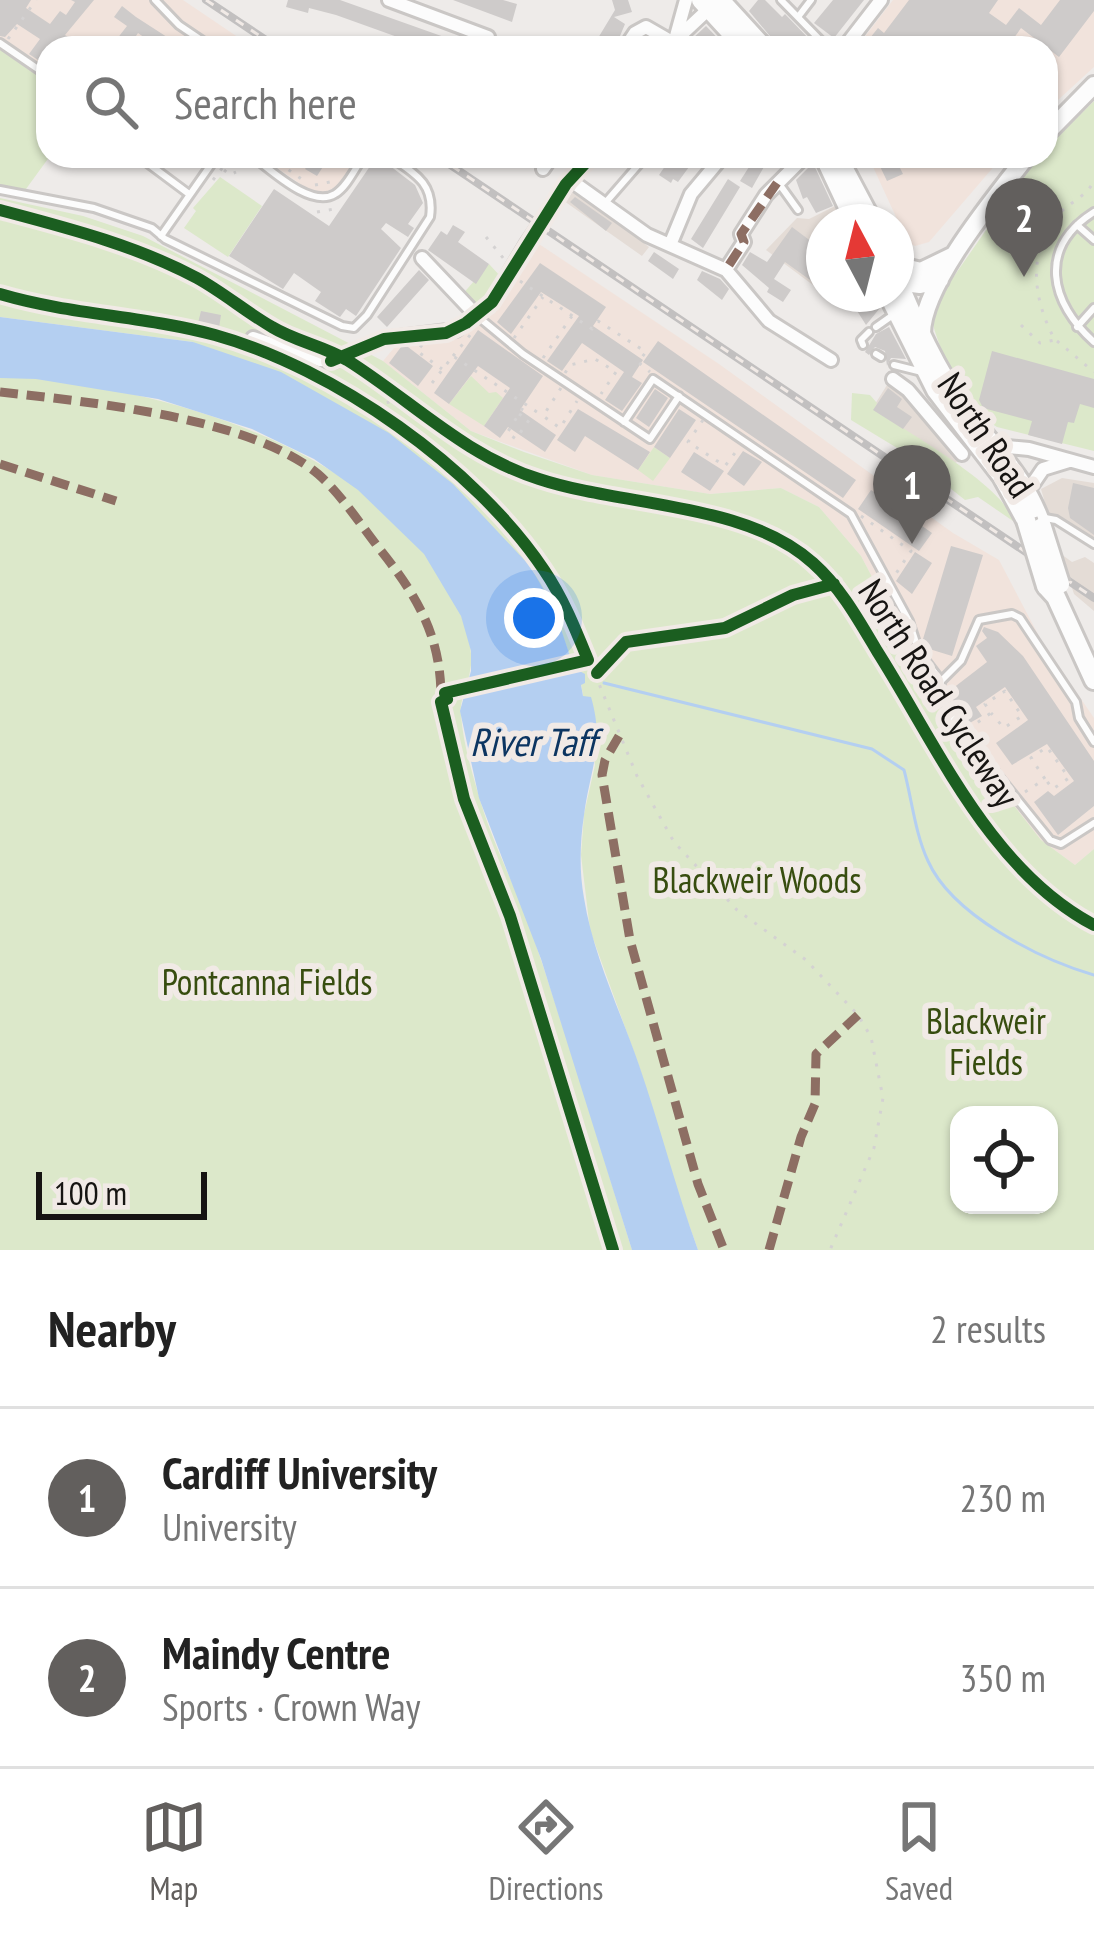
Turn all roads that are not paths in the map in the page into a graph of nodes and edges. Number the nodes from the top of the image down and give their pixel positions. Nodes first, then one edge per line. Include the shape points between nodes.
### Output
1 (155, 0) edge
2 (389, 0) edge
3 (686, 0) edge
4 (781, 0) edge
5 (811, 0) edge
6 (881, 0) edge
7 (716, 3) edge
8 (798, 16) junction
9 (681, 19) junction
10 (196, 36) edge
11 (483, 36) edge
12 (633, 36) edge
13 (662, 36) edge
14 (674, 36) edge
15 (679, 36) edge
16 (737, 36) edge
17 (751, 36) edge
18 (817, 36) edge
19 (853, 36) edge
20 (2, 44) edge
21 (36, 68) edge
22 (1094, 85) edge
23 (1058, 122) edge
24 (154, 168) edge
25 (208, 168) edge
26 (270, 168) edge
27 (354, 168) edge
28 (407, 168) edge
29 (582, 168) edge
30 (636, 168) edge
31 (713, 168) edge
32 (793, 168) edge
33 (830, 168) edge
34 (843, 168) edge
35 (1018, 168) edge
36 (570, 180) junction
37 (777, 183) junction
38 (0, 190) edge
39 (189, 194) junction
40 (847, 204) edge
41 (862, 204) edge
42 (604, 205) junction
43 (798, 210) dead end
44 (1094, 212) edge
45 (1077, 225) junction
46 (161, 236) junction
47 (1094, 240) edge
48 (670, 245) junction
49 (410, 249) junction
50 (953, 256) junction
51 (422, 258) joint
52 (729, 265) dead end
53 (914, 273) edge
54 (940, 280) junction
55 (914, 284) edge
56 (1094, 308) edge
57 (886, 312) edge
58 (911, 312) edge
59 (476, 321) junction
60 (882, 325) junction
61 (1077, 327) junction
62 (922, 334) junction
63 (248, 339) road end
64 (1094, 342) edge
65 (862, 345) dead end
66 (831, 360) dead end
67 (903, 368) junction
68 (679, 396) junction
69 (944, 419) junction
70 (624, 422) junction
71 (997, 446) junction
72 (962, 454) dead end
73 (1069, 461) junction
74 (1094, 466) edge
75 (1028, 491) junction
76 (1036, 522) junction
77 (1094, 544) edge
78 (1094, 680) edge
79 (941, 681) junction
80 (1094, 742) edge
81 (1094, 823) edge

1 - 10 lane
2 - 11 street
3 - 9 street
4 - 8 lane
5 - 8 lane
6 - 19 street
7 - 9 street
7 - 15 street
7 - 16 main road
7 - 17 main road
8 - 18 lane
9 - 14 street
12 - 13 street via 646,27
20 - 21 lane
22 - 23 street
24 - 39 lane
25 - 39 lane
26 - 27 lane via 309,195 332,196
28 - 49 lane via 430,194 430,217
29 - 36 street
30 - 42 lane
31 - 48 street via 691,194
32 - 37 street
33 - 40 main road
34 - 41 main road
35 - 50 street
36 - 42 street
36 - 59 street, bridge
37 - 43 lane
37 - 52 street
38 - 46 lane via 94,208
39 - 46 lane
42 - 48 street
44 - 45 lane
45 - 47 lane
45 - 61 lane via 1061,249 1056,278
46 - 49 lane via 347,328 363,320
48 - 66 street via 726,270 769,322
49 - 51 lane
50 - 53 street
50 - 54 street
51 - 59 street
54 - 55 street
54 - 62 street via 925,304
56 - 61 lane
57 - 60 main road, North Road
58 - 62 main road, North Road
59 - 63 street via 393,336 320,361
59 - 70 lane
60 - 65 lane
60 - 67 main road, North Road
61 - 64 lane
62 - 71 main road, North Road via 962,406
67 - 69 main road, North Road
67 - 69 street via 908,390
68 - 70 lane via 650,439
68 - 70 lane via 652,379
68 - 79 lane via 850,514
69 - 72 street
69 - 76 main road, North Road
71 - 73 street
71 - 75 main road, North Road
73 - 74 street
73 - 75 street via 1043,469
75 - 76 main road, North Road
76 - 77 lane via 1056,520
76 - 78 main road, North Road, bridge via 1060,584 1059,604
79 - 80 lane via 961,662 979,620 1012,614 1076,702
79 - 81 lane via 955,722 1050,840 1061,844

